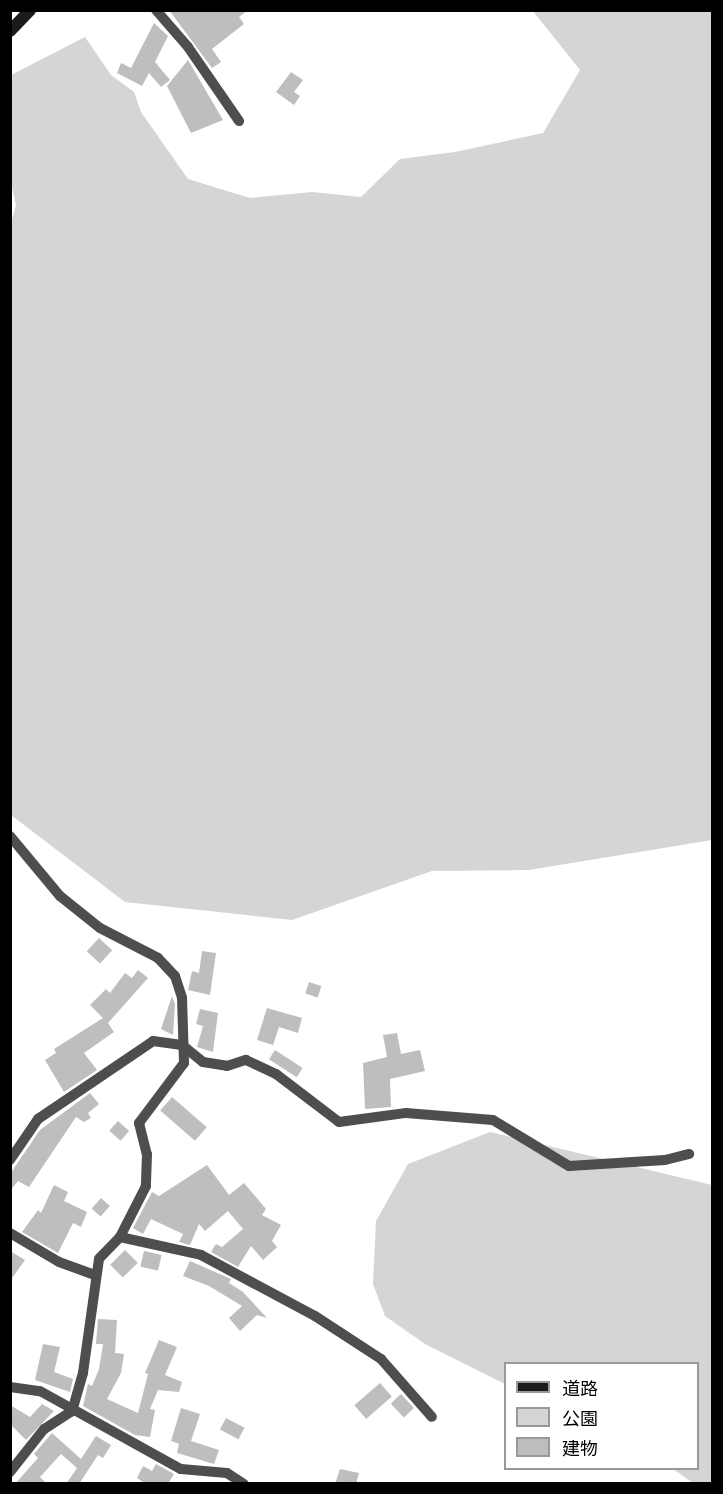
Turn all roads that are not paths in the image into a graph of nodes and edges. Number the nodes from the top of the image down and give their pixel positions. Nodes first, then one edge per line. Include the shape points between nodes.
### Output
1 (30, 10) edge
2 (156, 10) edge
3 (10, 31) edge
4 (239, 121) dead end
5 (10, 836) edge
6 (182, 1045) junction
7 (689, 1154) dead end
8 (10, 1160) edge
9 (12, 1237) edge
10 (120, 1237) junction
11 (95, 1275) junction
12 (10, 1387) edge
13 (72, 1411) junction
14 (432, 1417) dead end
15 (10, 1472) edge
16 (244, 1484) edge

1 - 3 main road
2 - 4 street via 188,47
5 - 6 street via 60,896 100,928 158,958 175,976 182,998
6 - 7 street via 203,1062 227,1066 246,1059 276,1074 339,1122 406,1113 493,1120 569,1166 665,1160
6 - 8 street via 153,1041 132,1053 90,1087 38,1119
6 - 10 street via 184,1063 139,1123 147,1154 146,1186
9 - 11 street via 59,1263
10 - 11 street via 99,1259
10 - 14 street via 201,1256 315,1316 381,1359
11 - 13 street via 83,1373
12 - 13 street via 40,1391
13 - 15 street via 44,1429
13 - 16 street via 181,1469 227,1473

